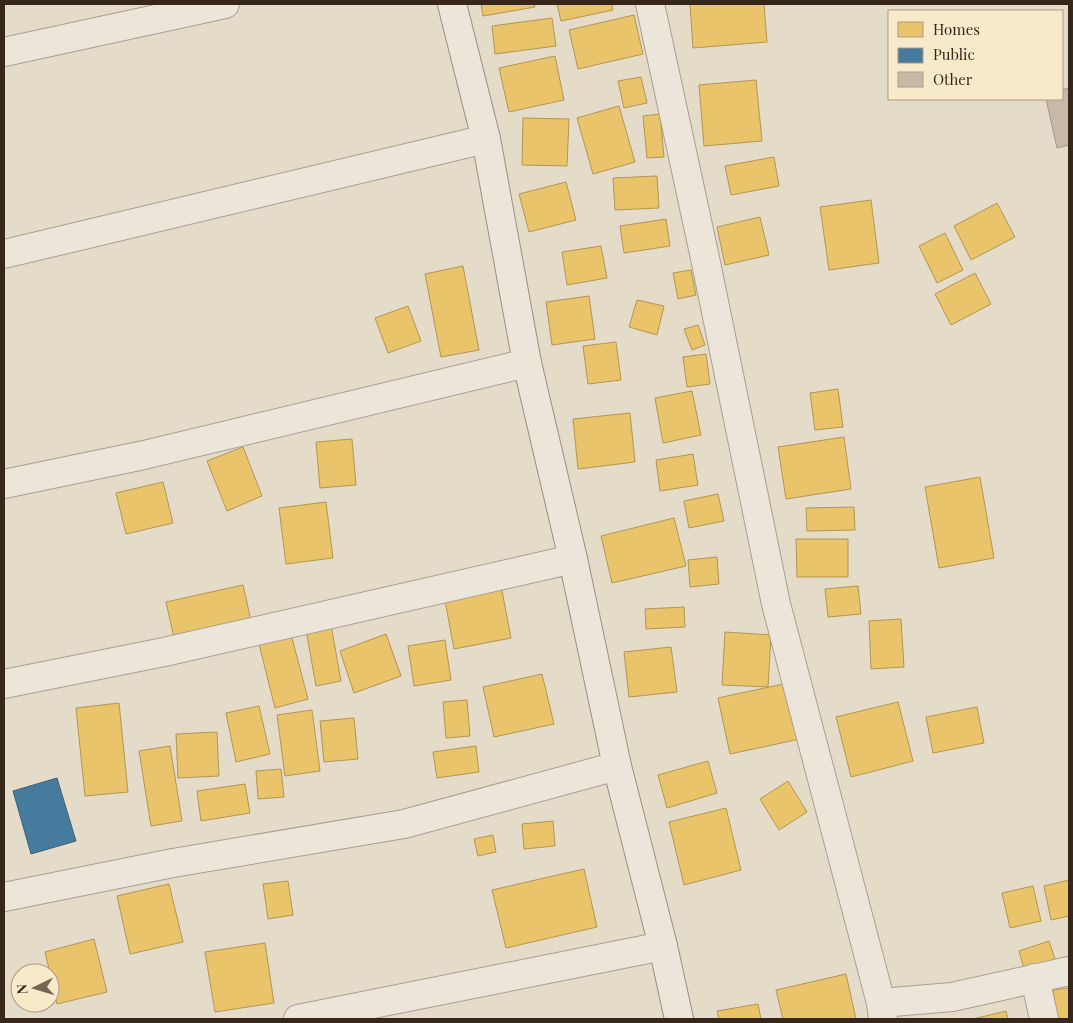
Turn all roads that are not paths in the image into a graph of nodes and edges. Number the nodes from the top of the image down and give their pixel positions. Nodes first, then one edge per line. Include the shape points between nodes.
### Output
1 (225, 4) edge
2 (452, 4) edge
3 (650, 4) edge
4 (4, 52) edge
5 (486, 139) junction
6 (4, 254) edge
7 (527, 363) junction
8 (4, 484) edge
9 (574, 559) junction
10 (4, 684) edge
11 (617, 766) junction
12 (4, 897) edge
13 (663, 946) junction
14 (1069, 971) edge
15 (1035, 978) junction
16 (882, 1011) edge
17 (298, 1019) edge
18 (680, 1019) edge
19 (1044, 1019) edge

1 - 4 street
2 - 5 street
3 - 16 street via 776,604
5 - 6 street
5 - 7 street
7 - 8 street via 144,455
7 - 9 street
9 - 10 street via 174,650
9 - 11 street
11 - 12 street via 404,824 173,862
11 - 13 street
13 - 17 street
13 - 18 street
14 - 15 street
15 - 16 street
15 - 19 street

